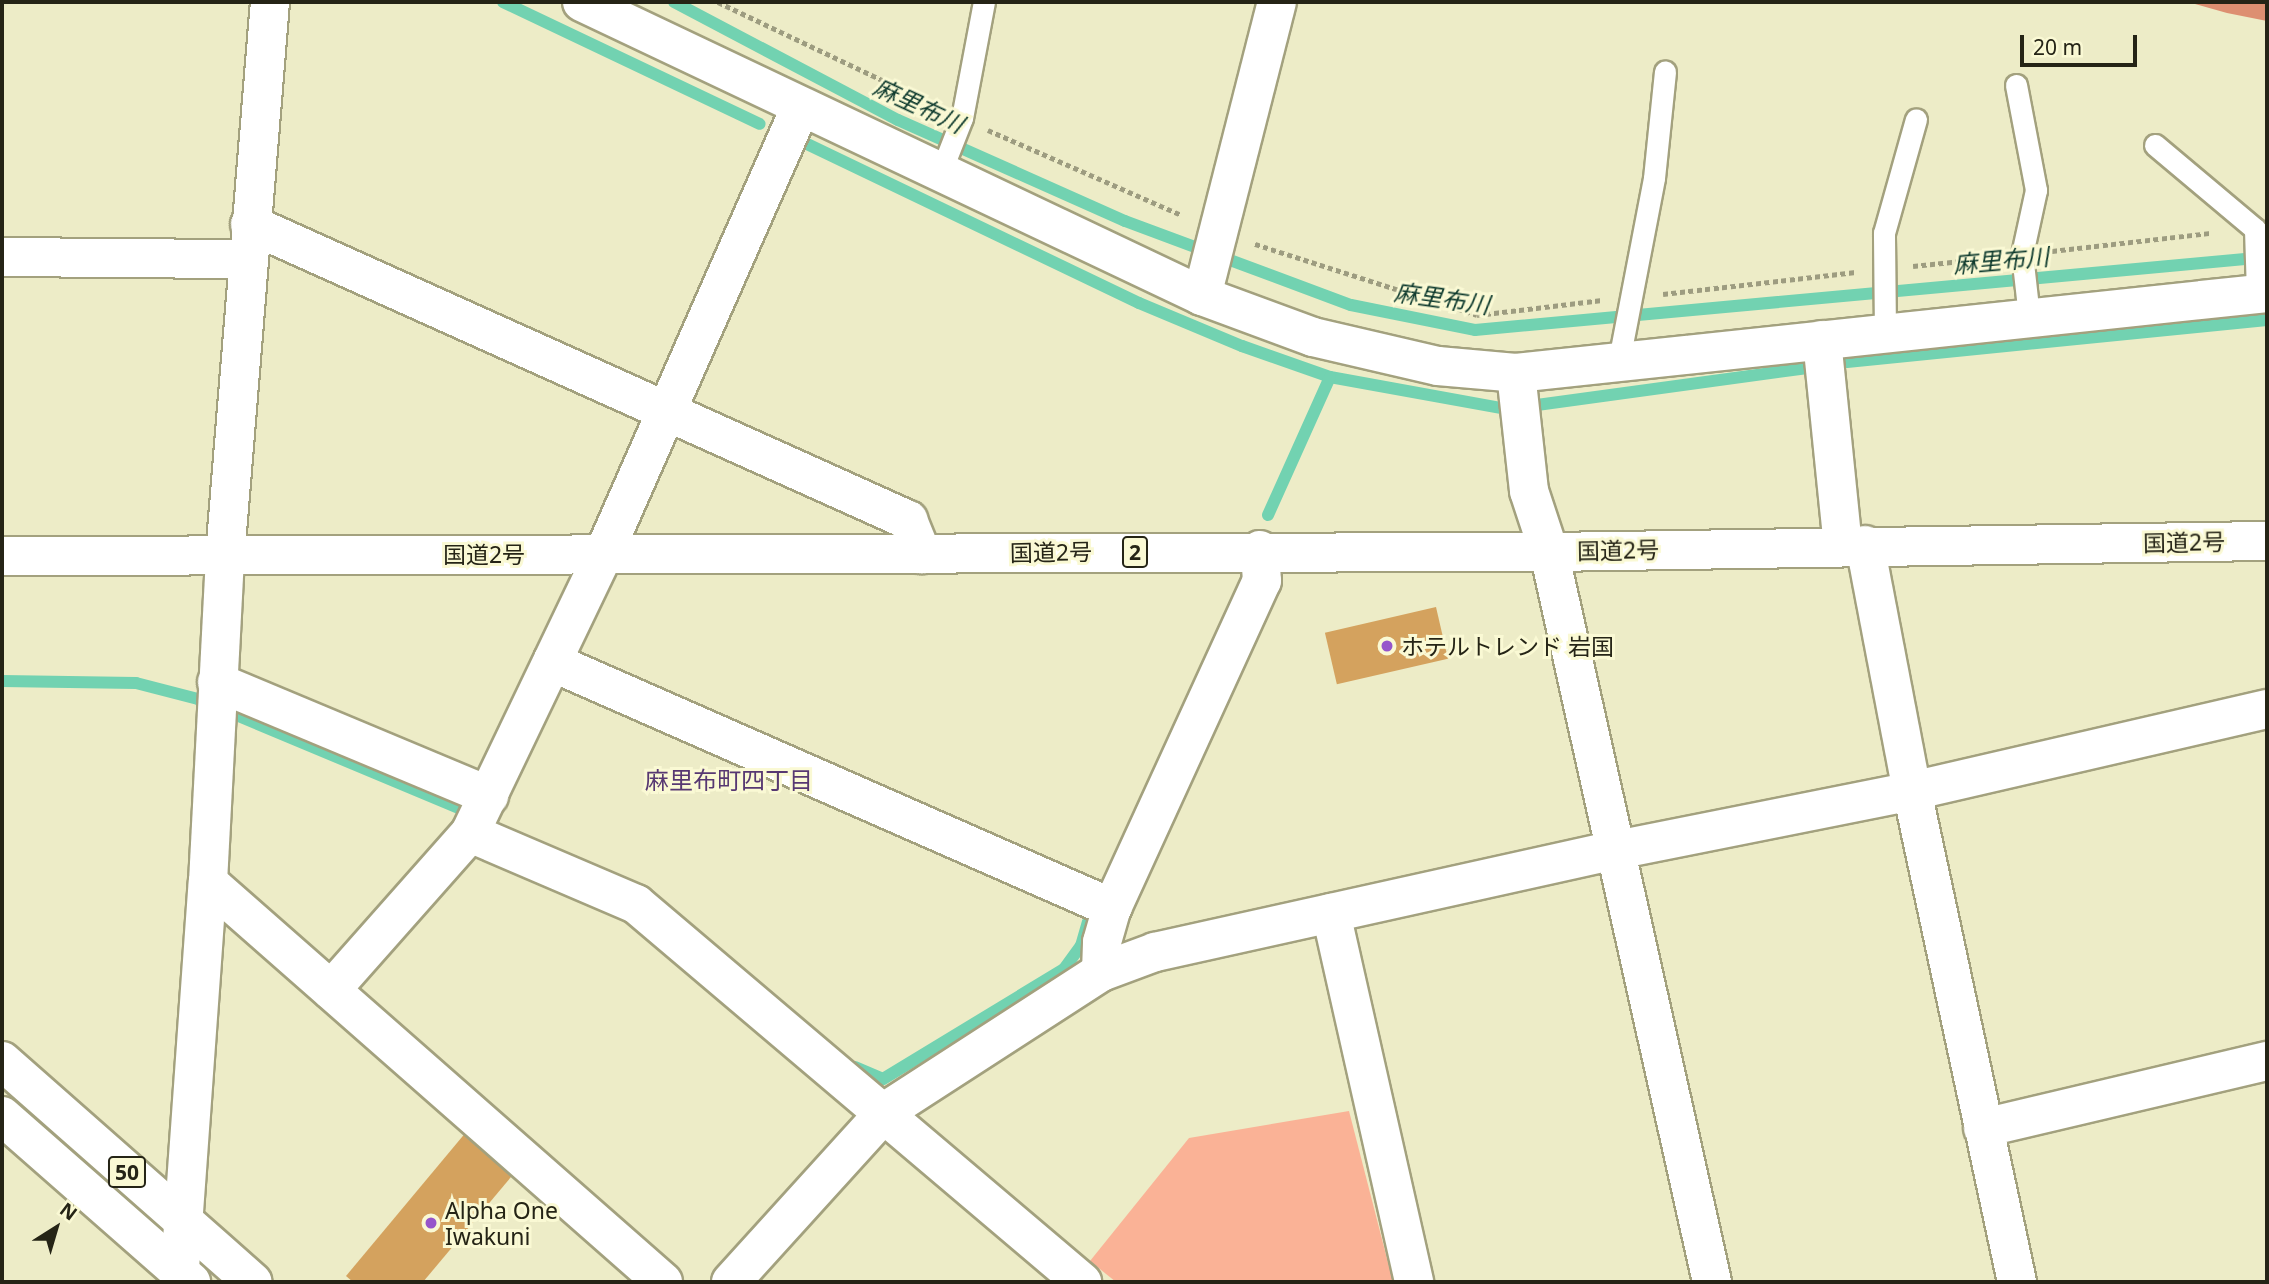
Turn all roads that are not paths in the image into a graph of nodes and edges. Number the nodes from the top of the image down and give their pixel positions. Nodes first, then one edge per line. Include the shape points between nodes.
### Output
1 (270, 2) edge
2 (582, 2) edge
3 (984, 2) edge
4 (1277, 2) edge
5 (1665, 72) dead end
6 (2016, 85) dead end
7 (801, 106) junction
8 (1916, 119) dead end
9 (2155, 145) dead end
10 (944, 168) junction
11 (249, 241) junction
12 (2, 257) edge
13 (2260, 288) edge
14 (1202, 296) junction
15 (2028, 308) junction
16 (1886, 324) junction
17 (1822, 340) junction
18 (1620, 354) junction
19 (1516, 373) junction
20 (665, 411) junction
21 (2267, 541) edge
22 (1854, 545) junction
23 (1260, 550) junction
24 (1549, 552) junction
25 (604, 554) junction
26 (922, 554) junction
27 (2, 556) edge
28 (225, 556) junction
29 (552, 662) junction
30 (216, 698) junction
31 (2267, 709) edge
32 (1912, 791) junction
33 (480, 814) junction
34 (1612, 850) junction
35 (208, 882) junction
36 (1112, 908) junction
37 (1331, 913) junction
38 (1101, 972) junction
39 (331, 990) junction
40 (2, 1061) edge
41 (2267, 1061) edge
42 (52, 1106) junction
43 (886, 1111) junction
44 (1983, 1128) junction
45 (9, 1131) edge
46 (185, 1224) junction
47 (183, 1279) edge
48 (253, 1282) edge
49 (663, 1282) edge
50 (731, 1282) edge
51 (1082, 1282) edge
52 (1414, 1282) edge
53 (1712, 1282) edge
54 (2017, 1282) edge

1 - 11 main road
2 - 7 main road
3 - 10 lane via 959,129
4 - 14 main road
5 - 18 lane via 1654,178
6 - 15 lane via 2036,190 2022,260
7 - 10 main road
7 - 20 main road
8 - 16 lane via 1884,233
9 - 13 lane via 2255,235
10 - 14 main road
11 - 12 main road
11 - 20 main road
11 - 28 main road
13 - 15 main road
14 - 19 main road via 1313,337 1438,366
15 - 16 main road
16 - 17 main road
17 - 18 main road
17 - 22 main road
18 - 19 main road
19 - 24 main road via 1529,491
20 - 25 main road
20 - 26 main road via 908,520
21 - 22 main road, 国道2号 / 2
22 - 24 main road, 国道2号 / 2
22 - 32 main road
23 - 24 main road, 国道2号 / 2
23 - 26 main road, 国道2号 / 2
23 - 36 main road via 1259,586
24 - 34 main road
25 - 26 main road, 国道2号 / 2
25 - 28 main road, 国道2号 / 2
25 - 29 main road
27 - 28 main road, 国道2号 / 2
28 - 30 main road
29 - 33 main road
29 - 36 main road
30 - 33 main road
30 - 35 main road
31 - 32 main road
32 - 34 main road
32 - 44 main road
33 - 39 main road
33 - 43 main road via 636,904
34 - 37 main road
34 - 53 main road
35 - 39 main road
35 - 46 main road
36 - 38 main road via 1102,943
37 - 38 main road via 1155,952
37 - 52 main road
38 - 43 main road
39 - 49 main road
40 - 42 main road, 50
41 - 44 main road
42 - 45 main road
42 - 46 main road, 50
43 - 50 main road
43 - 51 main road
44 - 54 main road
45 - 47 main road, 50
46 - 47 main road
46 - 48 main road, 50

